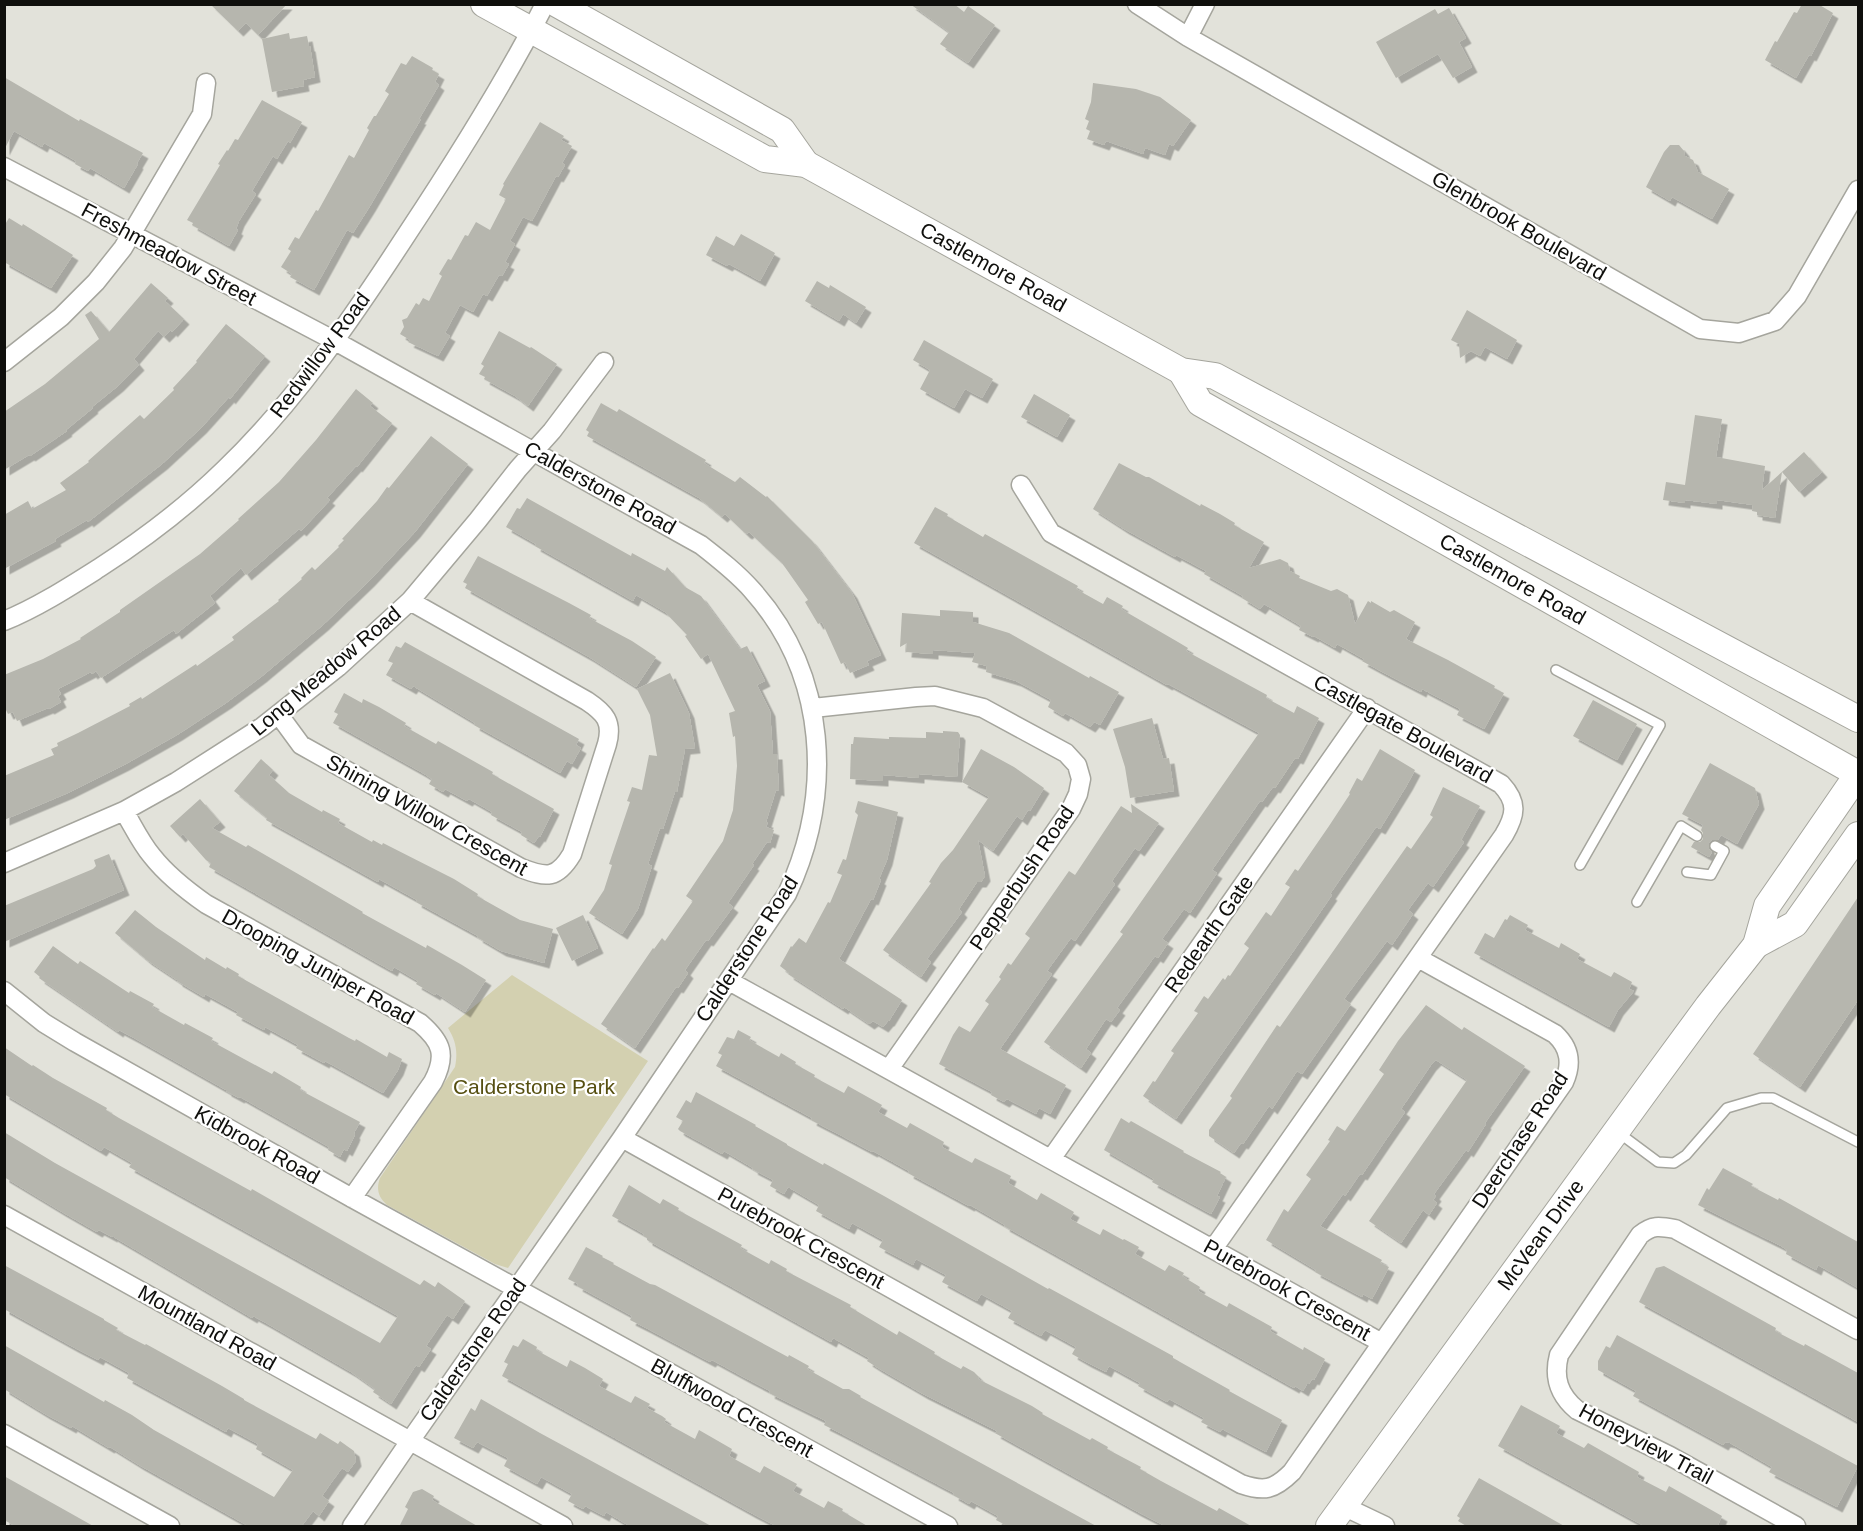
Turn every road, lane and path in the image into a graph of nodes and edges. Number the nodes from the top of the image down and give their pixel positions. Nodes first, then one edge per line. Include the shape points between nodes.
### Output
1 (484, 4) edge
2 (545, 4) edge
3 (557, 4) edge
4 (1137, 4) edge
5 (1205, 4) edge
6 (531, 30) junction
7 (1188, 37) junction
8 (206, 83) dead end
9 (806, 164) junction
10 (4, 167) edge
11 (1858, 190) edge
12 (132, 235) junction
13 (335, 341) junction
14 (4, 362) edge
15 (604, 362) dead end
16 (1181, 371) junction
17 (534, 451) junction
18 (1021, 485) dead end
19 (410, 601) junction
20 (4, 621) edge
21 (1556, 670) dead end
22 (813, 708) junction
23 (1367, 708) junction
24 (279, 716) junction
25 (1858, 719) edge
26 (1858, 774) edge
27 (124, 811) junction
28 (1858, 835) edge
29 (1697, 836) dead end
30 (1715, 846) dead end
31 (4, 863) edge
32 (1580, 865) dead end
33 (1687, 872) dead end
34 (1637, 902) dead end
35 (1756, 945) junction
36 (1418, 958) junction
37 (729, 981) junction
38 (4, 991) edge
39 (890, 1069) junction
40 (1616, 1131) junction
41 (622, 1138) junction
42 (1858, 1142) edge
43 (1051, 1159) junction
44 (352, 1198) junction
45 (4, 1215) edge
46 (1213, 1249) junction
47 (516, 1289) junction
48 (1858, 1330) edge
49 (1382, 1342) junction
50 (4, 1434) edge
51 (410, 1441) junction
52 (1343, 1506) junction
53 (170, 1527) edge
54 (352, 1527) edge
55 (563, 1527) edge
56 (948, 1527) edge
57 (1329, 1527) edge
58 (1385, 1527) edge
59 (1796, 1527) edge

1 - 6 main road, Castlemore Road
2 - 6 street, Redwillow Road
3 - 9 main road, Castlemore Road via 782,130
4 - 7 street, Glenbrook Boulevard
5 - 7 street
6 - 9 main road, Castlemore Road via 765,159
6 - 13 street, Redwillow Road via 492,101
7 - 11 street, Glenbrook Boulevard via 1700,329 1739,333 1775,321 1797,296
8 - 12 street via 202,114
9 - 16 main road, Castlemore Road
10 - 12 street, Freshmeadow Street
12 - 13 street, Freshmeadow Street
12 - 14 street via 110,266 61,317
13 - 17 street, Calderstone Road
13 - 20 street, Redwillow Road via 258,435 187,504 76,583
15 - 17 street
16 - 25 main road, Castlemore Road via 1215,376
16 - 26 main road, Castlemore Road via 1200,403
17 - 19 street, Long Meadow Road
17 - 22 street, Calderstone Road via 700,545 735,572 765,606 787,642
18 - 23 street, Castlegate Boulevard via 1052,532
19 - 24 street, Long Meadow Road
19 - 24 street, Shining Willow Crescent via 587,701 608,720 608,744 572,854 563,868 537,874 521,868 301,745
21 - 32 lane via 1660,725
22 - 37 street, Calderstone Road via 816,800 805,849 787,894
22 - 39 street, Pepperbush Road via 916,697 956,700 983,708 1066,753 1077,765 1081,779 1071,809
23 - 36 street, Castlegate Boulevard via 1501,784 1513,801 1508,829
23 - 43 street, Redearth Gate
24 - 27 street, Long Meadow Road
26 - 35 main road, McVean Drive via 1767,906
27 - 31 street, Long Meadow Road
27 - 44 street, Drooping Juniper Road via 151,856 187,891 420,1023 440,1045 440,1065 432,1082
28 - 35 main road, McVean Drive via 1796,924
29 - 34 lane via 1681,826
30 - 33 lane via 1724,851 1711,875
35 - 40 main road, McVean Drive
36 - 46 street, Castlegate Boulevard
36 - 49 street, Deerchase Road via 1555,1034 1567,1050 1569,1063 1564,1082
37 - 39 street, Purebrook Crescent
37 - 41 street, Calderstone Road
38 - 44 street, Kidbrook Road via 75,1042
39 - 43 street, Purebrook Crescent
40 - 42 lane via 1658,1162 1674,1163 1686,1155 1727,1108 1773,1098
40 - 52 main road, McVean Drive
41 - 47 street, Calderstone Road
41 - 49 street, Purebrook Crescent via 1241,1484 1257,1489 1282,1482 1292,1472
43 - 46 street, Purebrook Crescent
44 - 47 street, Kidbrook Road
45 - 51 street, Mountland Road
46 - 49 street, Purebrook Crescent
47 - 51 street, Calderstone Road
47 - 56 street, Bluffwood Crescent
48 - 59 street, Honeyview Trail via 1675,1229 1662,1226 1648,1228 1640,1235 1559,1355 1556,1380 1577,1410 1670,1456
50 - 53 street
51 - 54 street, Calderstone Road
51 - 55 street, Mountland Road
52 - 57 main road, McVean Drive
52 - 58 street

